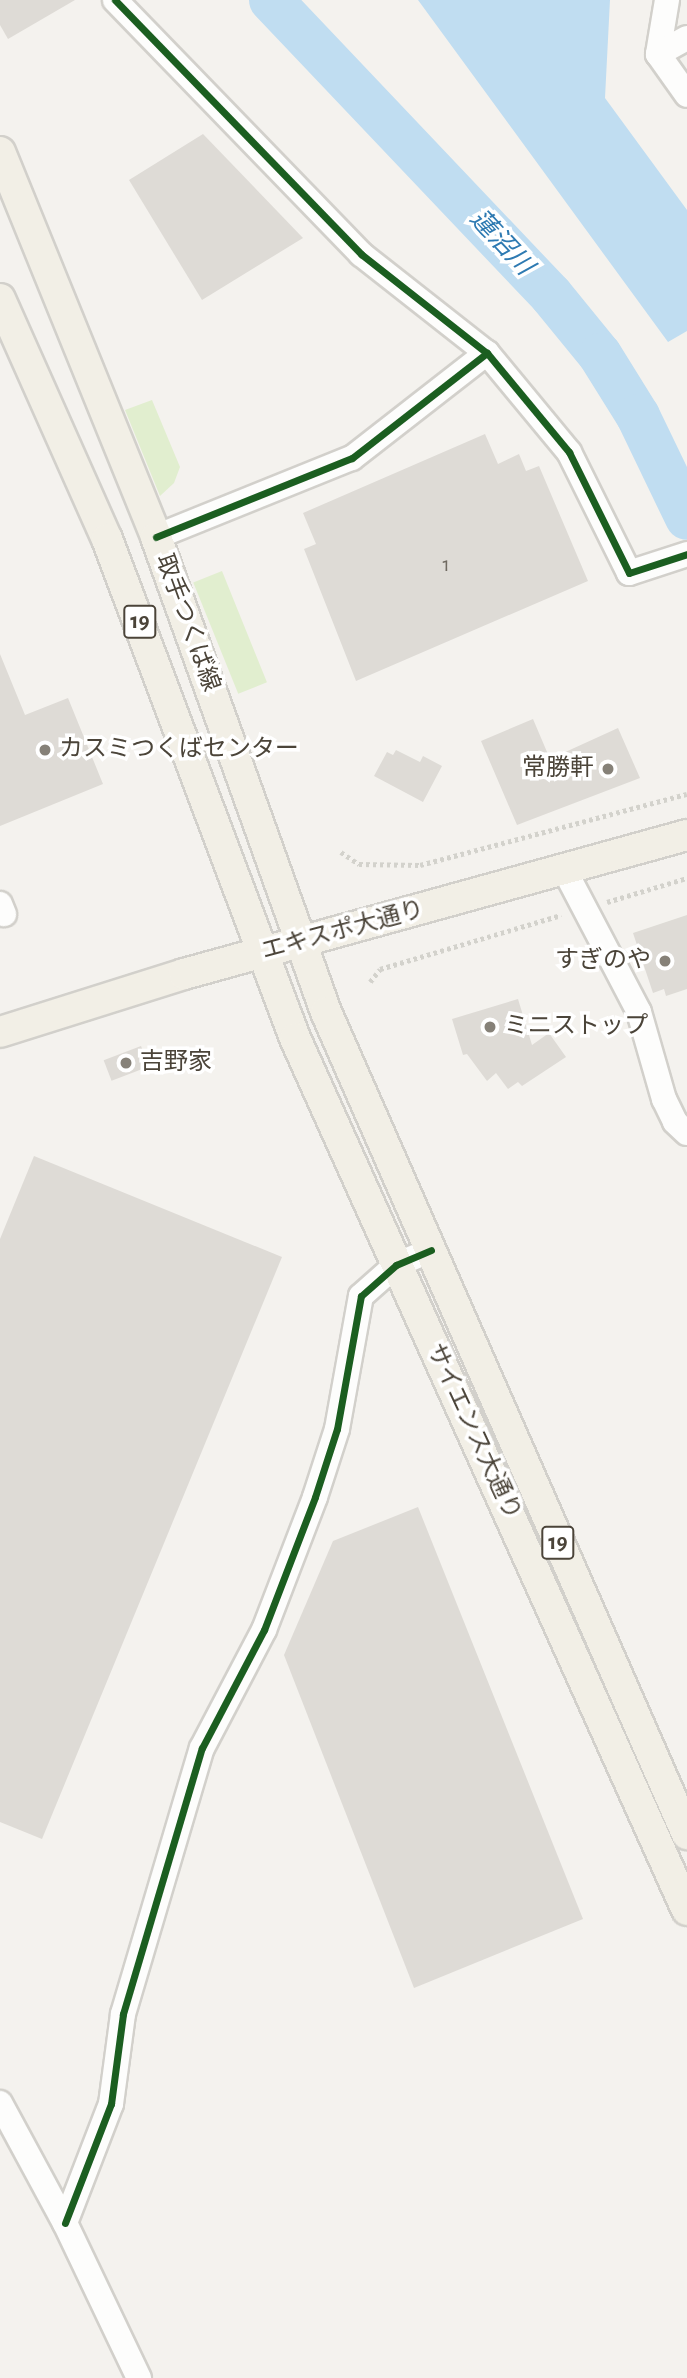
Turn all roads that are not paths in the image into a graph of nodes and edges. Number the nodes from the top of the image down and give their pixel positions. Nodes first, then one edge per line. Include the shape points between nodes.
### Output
1 (115, 0) edge
2 (667, 0) edge
3 (687, 38) edge
4 (658, 54) junction
5 (687, 95) edge
6 (0, 152) edge
7 (0, 299) edge
8 (486, 353) junction
9 (156, 537) junction
10 (676, 558) edge
11 (687, 835) edge
12 (565, 869) junction
13 (298, 942) junction
14 (261, 953) junction
15 (0, 1032) edge
16 (687, 1133) edge
17 (431, 1250) junction
18 (396, 1265) junction
19 (687, 1834) edge
20 (687, 1910) edge
21 (0, 2103) edge
22 (65, 2223) junction
23 (139, 2378) edge

1 - 8 street via 361,254
2 - 4 street
3 - 4 street
4 - 5 street
6 - 9 main road, 取手つくば線 / 19
7 - 14 main road, 取手つくば線 / 19 via 107,539 215,816
8 - 9 street via 352,458
8 - 10 street via 569,452 629,573
9 - 13 main road, 取手つくば線 / 19
11 - 12 main road, エキスポ大通り
12 - 13 main road, エキスポ大通り
12 - 16 street via 639,1012 664,1099 675,1122
13 - 14 main road, エキスポ大通り
13 - 17 main road, サイエンス大通り / 19
14 - 15 main road, エキスポ大通り
14 - 18 main road, サイエンス大通り / 19
17 - 18 street
17 - 19 main road, サイエンス大通り / 19
18 - 20 main road, サイエンス大通り / 19
18 - 22 street via 361,1296 337,1429 315,1497 264,1630 202,1748 123,2014 111,2104
21 - 22 street
22 - 23 street

